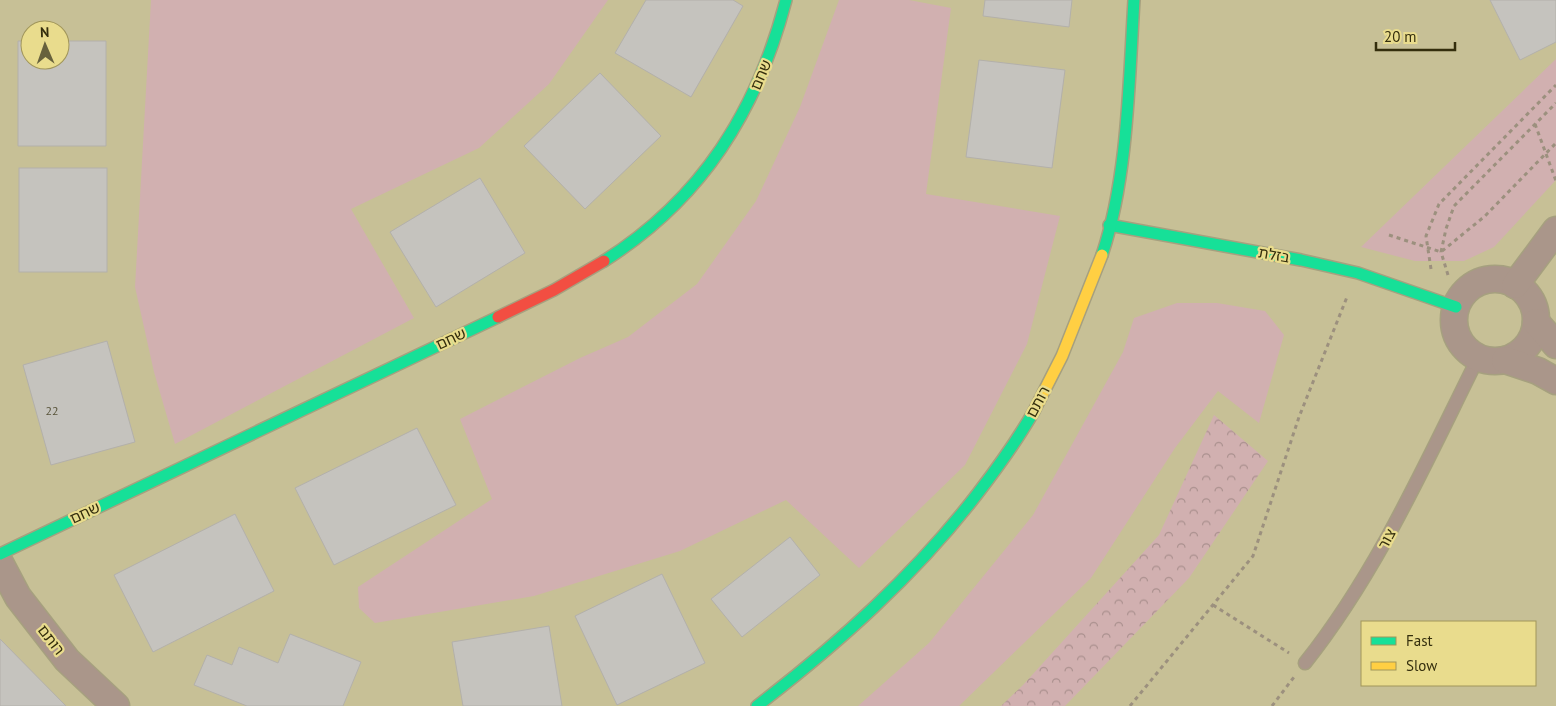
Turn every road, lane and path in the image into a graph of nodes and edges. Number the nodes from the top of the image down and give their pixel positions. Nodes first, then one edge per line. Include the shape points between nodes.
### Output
1 (786, 0) edge
2 (1134, 0) edge
3 (1556, 86) edge
4 (1556, 103) edge
5 (1535, 124) junction
6 (1556, 143) edge
7 (1546, 154) junction
8 (1556, 181) edge
9 (1109, 225) junction
10 (1556, 230) edge
11 (1389, 235) dead end
12 (1428, 247) junction
13 (1441, 252) junction
14 (1358, 273) junction
15 (1515, 285) junction
16 (1446, 303) junction
17 (1536, 322) junction
18 (1556, 346) edge
19 (1478, 358) junction
20 (1504, 360) junction
21 (1556, 381) edge
22 (0, 554) edge
23 (0, 563) edge
24 (1213, 605) junction
25 (1305, 663) junction
26 (116, 706) edge
27 (757, 706) edge
28 (1130, 706) edge
29 (1272, 706) edge

1 - 22 street, שחם via 766,68 746,111 721,152 690,190 652,226 607,259 554,290
2 - 9 street, רותם via 1124,138
3 - 12 path via 1440,204 1426,236
4 - 5 path
5 - 7 path
5 - 13 path via 1454,206
6 - 7 path
7 - 8 path
7 - 13 path via 1485,216
9 - 14 street, בזלת
9 - 27 street, רותם via 1073,336 1025,427 967,510 902,584 831,650
10 - 15 street
11 - 12 path
12 - 13 path
12 - 16 path
13 - 16 path
14 - 16 street, בזלת
14 - 24 path via 1299,417 1253,556
15 - 16 street via 1504,281 1481,282
15 - 17 street via 1531,300
16 - 19 street via 1458,336 1468,351
17 - 18 street
17 - 20 street via 1534,335 1527,346
19 - 20 street
19 - 25 lane, צור via 1383,547
20 - 21 street via 1538,371
23 - 26 street, רותם via 18,597 67,660
24 - 25 path
24 - 28 path
25 - 29 path

